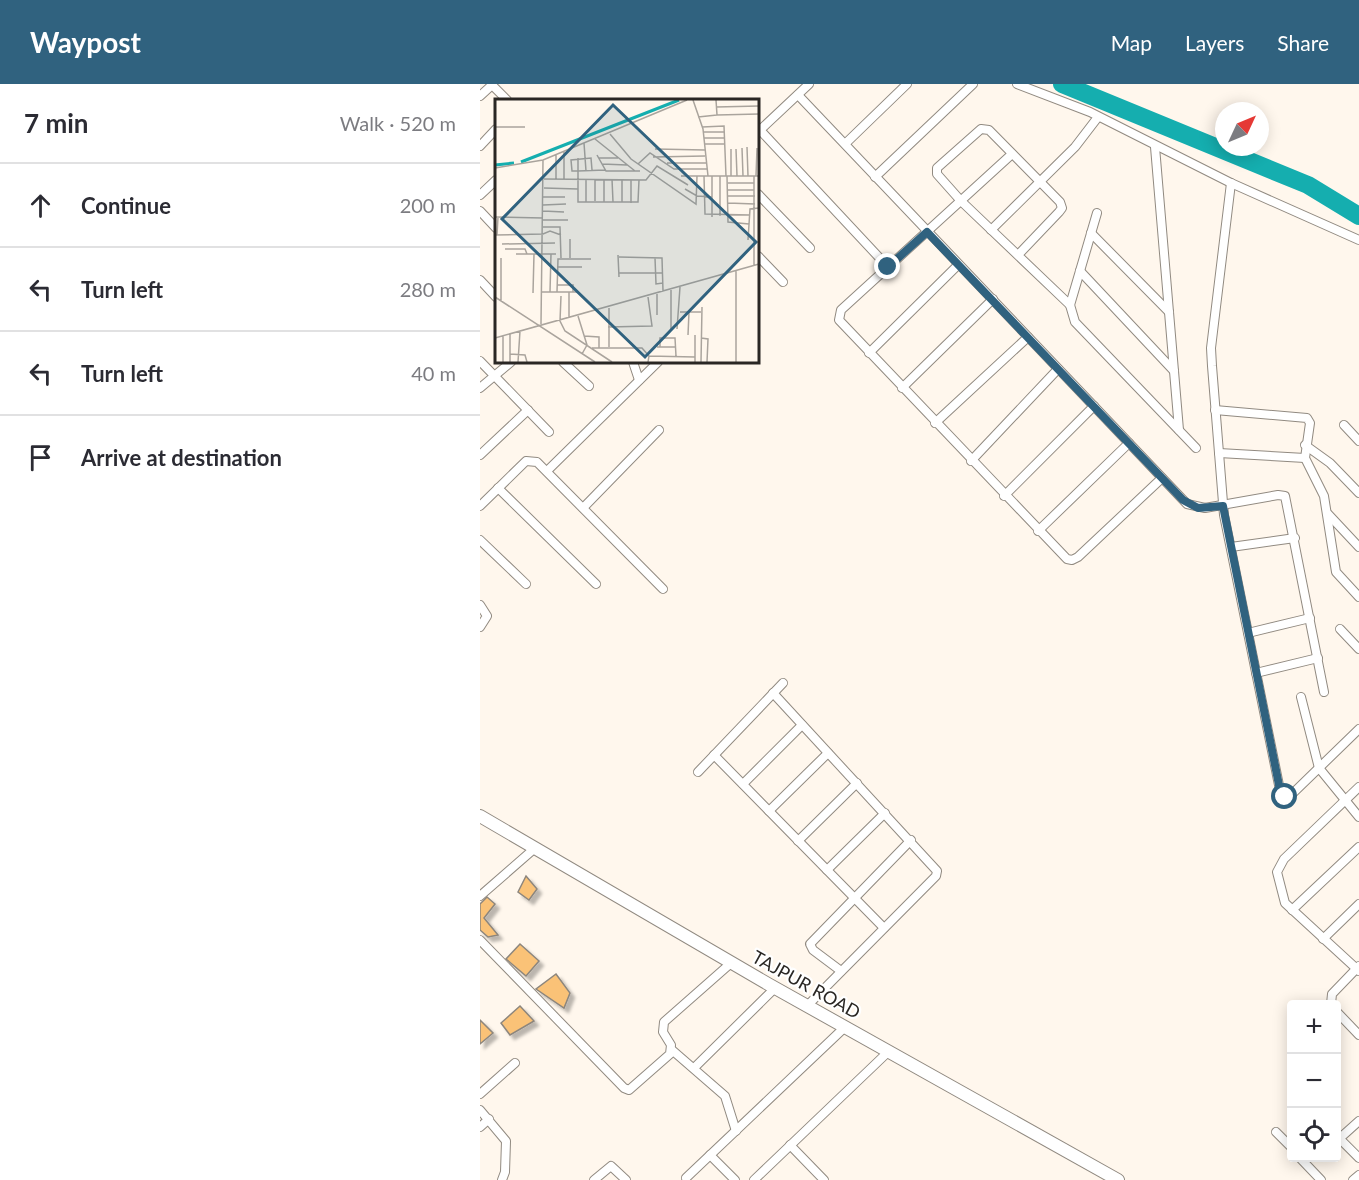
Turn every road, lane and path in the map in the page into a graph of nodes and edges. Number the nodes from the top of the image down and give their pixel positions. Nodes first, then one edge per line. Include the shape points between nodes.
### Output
1 (491, 84) edge
2 (809, 84) edge
3 (907, 84) edge
4 (973, 84) edge
5 (1017, 84) edge
6 (798, 95) junction
7 (480, 96) edge
8 (506, 99) edge
9 (1098, 117) junction
10 (495, 130) edge
11 (759, 131) edge
12 (846, 143) junction
13 (480, 146) edge
14 (1155, 147) junction
15 (1012, 154) junction
16 (875, 177) junction
17 (495, 181) edge
18 (1040, 182) junction
19 (1231, 183) junction
20 (480, 195) edge
21 (759, 195) edge
22 (961, 201) junction
23 (480, 211) edge
24 (1097, 213) dead end
25 (495, 227) edge
26 (991, 230) junction
27 (927, 232) junction
28 (1091, 233) junction
29 (1359, 240) edge
30 (810, 248) dead end
31 (1018, 255) junction
32 (759, 257) edge
33 (958, 265) junction
34 (888, 267) junction
35 (1080, 271) junction
36 (480, 280) edge
37 (783, 282) dead end
38 (495, 296) edge
39 (993, 299) junction
40 (1070, 304) junction
41 (1169, 312) junction
42 (1028, 337) junction
43 (869, 353) junction
44 (480, 360) edge
45 (510, 363) edge
46 (564, 363) edge
47 (633, 363) edge
48 (657, 363) edge
49 (1058, 369) junction
50 (1174, 371) junction
51 (494, 375) junction
52 (639, 380) junction
53 (589, 386) dead end
54 (480, 388) edge
55 (902, 388) junction
56 (1094, 406) junction
57 (528, 410) junction
58 (1215, 410) junction
59 (935, 423) junction
60 (1344, 425) dead end
61 (659, 430) dead end
62 (1179, 430) junction
63 (549, 432) dead end
64 (1359, 441) edge
65 (1129, 443) junction
66 (1305, 445) junction
67 (1196, 447) dead end
68 (1219, 453) junction
69 (480, 455) edge
70 (1305, 458) junction
71 (970, 461) junction
72 (547, 471) junction
73 (1162, 478) junction
74 (498, 488) junction
75 (1359, 493) edge
76 (1004, 496) junction
77 (480, 506) edge
78 (1223, 506) junction
79 (583, 508) junction
80 (1327, 514) junction
81 (1038, 531) junction
82 (1295, 538) junction
83 (480, 540) edge
84 (1231, 547) junction
85 (1359, 547) edge
86 (526, 584) dead end
87 (596, 584) dead end
88 (663, 589) dead end
89 (1359, 597) edge
90 (480, 604) edge
91 (1310, 618) junction
92 (480, 627) edge
93 (1340, 629) dead end
94 (1248, 633) junction
95 (1359, 649) edge
96 (1318, 658) junction
97 (1256, 673) junction
98 (783, 683) dead end
99 (1324, 692) dead end
100 (773, 693) junction
101 (1301, 697) dead end
102 (802, 725) junction
103 (1359, 729) edge
104 (828, 753) junction
105 (714, 755) junction
106 (1319, 768) junction
107 (698, 772) dead end
108 (743, 783) junction
109 (857, 783) junction
110 (1359, 787) edge
111 (1345, 801) junction
112 (769, 811) junction
113 (885, 813) junction
114 (1359, 817) edge
115 (482, 820) edge
116 (911, 840) junction
117 (798, 841) junction
118 (1359, 847) edge
119 (534, 848) junction
120 (826, 870) junction
121 (480, 896) edge
122 (853, 898) junction
123 (1359, 904) edge
124 (1292, 910) junction
125 (884, 928) junction
126 (1323, 939) junction
127 (480, 940) edge
128 (731, 963) junction
129 (1358, 969) edge
130 (841, 971) junction
131 (775, 988) junction
132 (1331, 1000) edge
133 (807, 1006) junction
134 (1341, 1016) edge
135 (845, 1028) junction
136 (1359, 1035) edge
137 (672, 1050) junction
138 (888, 1052) junction
139 (515, 1063) dead end
140 (695, 1067) junction
141 (480, 1094) edge
142 (480, 1110) edge
143 (489, 1119) junction
144 (1359, 1121) edge
145 (480, 1127) edge
146 (736, 1131) junction
147 (1276, 1132) dead end
148 (1341, 1135) edge
149 (1341, 1140) edge
150 (1287, 1143) edge
151 (790, 1145) junction
152 (710, 1155) junction
153 (1359, 1158) edge
154 (1304, 1162) edge
155 (1359, 1175) edge
156 (686, 1178) dead end
157 (502, 1180) edge
158 (594, 1180) edge
159 (626, 1180) edge
160 (735, 1180) edge
161 (754, 1180) edge
162 (824, 1180) edge
163 (1118, 1180) edge
164 (1321, 1180) edge
165 (1353, 1180) edge

1 - 7 street
1 - 8 street
2 - 6 street
3 - 12 street
4 - 16 street
5 - 9 street
6 - 11 street
6 - 12 street
9 - 14 street
9 - 18 street
10 - 13 street
11 - 34 street
12 - 16 street
14 - 19 street
14 - 41 street
15 - 18 street
15 - 22 street
15 - 22 street via 985,129 940,166 937,174
16 - 27 street
17 - 20 street
18 - 26 street
18 - 31 street via 1062,208
19 - 29 street
19 - 58 street via 1211,348
21 - 30 street
22 - 26 street
22 - 27 street
23 - 25 street
24 - 28 street
26 - 31 street
27 - 33 street
27 - 34 street
28 - 35 street
28 - 41 street
31 - 40 street
32 - 37 street
33 - 39 street
33 - 43 street
34 - 43 street via 838,316
35 - 40 street
35 - 50 street
36 - 38 street
39 - 42 street
39 - 55 street
40 - 62 street via 1075,322
41 - 50 street
42 - 49 street
42 - 59 street
43 - 55 street
44 - 51 street
45 - 51 street
46 - 53 street
47 - 52 street
48 - 52 street
49 - 56 street
49 - 71 street
50 - 62 street
51 - 54 street
51 - 57 street
52 - 72 street
55 - 59 street
56 - 65 street
56 - 76 street
57 - 63 street
57 - 69 street
58 - 66 street via 1303,417 1310,423
58 - 68 street
59 - 71 street
60 - 64 street
61 - 79 street
62 - 67 street
65 - 73 street
65 - 81 street
66 - 70 street
66 - 75 street via 1330,463
68 - 70 street
68 - 78 street
70 - 80 street via 1319,484
71 - 76 street
72 - 74 street via 537,462 526,461
72 - 79 street
73 - 78 street via 1192,506
73 - 81 street via 1072,560
74 - 77 street
74 - 87 street
76 - 81 street
78 - 82 street via 1285,496
78 - 84 street
79 - 88 street
80 - 85 street
80 - 89 street via 1336,572
82 - 84 street
82 - 91 street
83 - 86 street
84 - 94 street
90 - 92 street via 487,616
91 - 94 street
91 - 96 street
93 - 95 street
94 - 97 street
96 - 97 street
96 - 99 street
97 - 106 street via 1281,795 1289,796
98 - 100 street
100 - 102 street
100 - 105 street
101 - 106 street
102 - 104 street
102 - 108 street
103 - 106 street
104 - 109 street
104 - 112 street
105 - 107 street
105 - 108 street
106 - 111 street
108 - 112 street
109 - 113 street
109 - 117 street
110 - 111 street
111 - 114 street
111 - 124 street via 1279,865 1281,895
112 - 117 street
113 - 116 street
113 - 120 street
115 - 119 main road, TAJPUR ROAD
116 - 122 street
116 - 125 street via 937,871 936,876
117 - 120 street
118 - 124 street
119 - 121 street
119 - 128 main road, TAJPUR ROAD
120 - 122 street
122 - 125 street
122 - 130 street via 810,944
123 - 126 street
124 - 126 street
125 - 130 street
126 - 129 street
127 - 137 street via 624,1088 633,1089
128 - 131 main road, TAJPUR ROAD
128 - 137 street via 664,1022 663,1032
129 - 132 street via 1332,993
130 - 133 street
131 - 133 main road, TAJPUR ROAD
131 - 140 street
133 - 135 main road, TAJPUR ROAD
134 - 136 street
135 - 138 main road, TAJPUR ROAD
135 - 146 street
137 - 140 street
138 - 151 street
138 - 163 main road, TAJPUR ROAD
139 - 141 street
140 - 146 street via 725,1096
142 - 143 street
143 - 145 street
143 - 157 street via 506,1141
144 - 148 street
146 - 152 street
147 - 150 street
149 - 153 street
151 - 161 street
151 - 162 street
152 - 156 street
152 - 160 street
154 - 164 street
155 - 165 street
158 - 159 street via 610,1166

